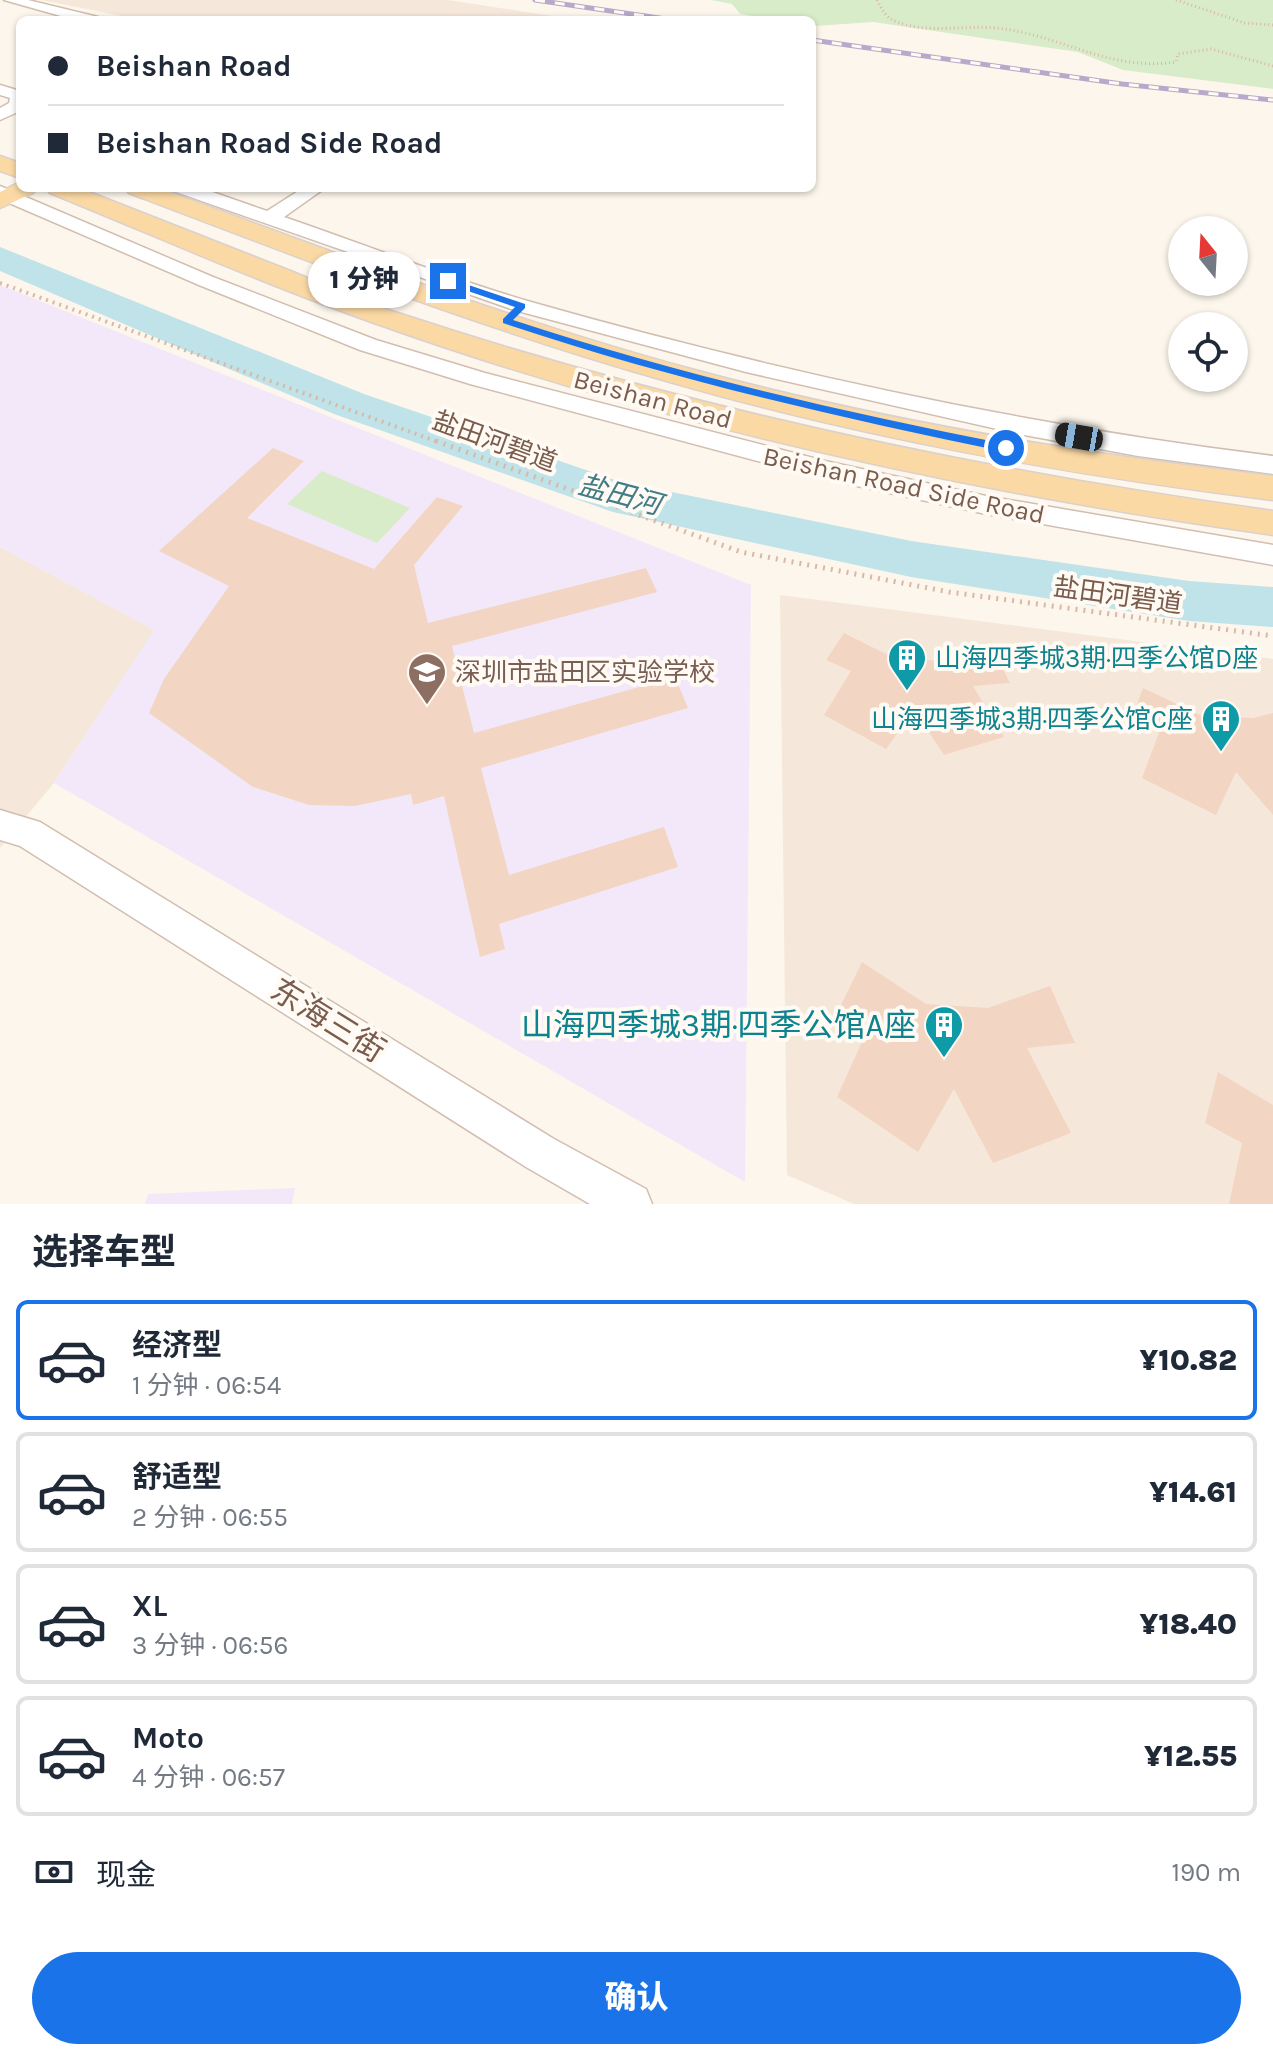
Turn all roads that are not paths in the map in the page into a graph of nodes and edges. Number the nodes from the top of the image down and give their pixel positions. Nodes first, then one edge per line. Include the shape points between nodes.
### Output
1 (11, 0) edge
2 (77, 16) edge
3 (7, 140) edge
4 (16, 162) edge
5 (7, 192) edge
6 (68, 192) edge
7 (148, 192) edge
8 (195, 192) edge
9 (310, 192) edge
10 (271, 217) junction
11 (91, 229) junction
12 (318, 290) junction
13 (514, 313) junction
14 (1269, 478) edge
15 (1273, 523) edge
16 (1266, 556) edge
17 (14, 829) edge
18 (631, 1204) edge

1 - 2 street
3 - 4 main road
5 - 11 street, Beishan Road Side Road
6 - 12 main road, Beishan Road
7 - 13 main road, Beishan Road via 381,279
8 - 10 street
9 - 10 street
10 - 13 street
11 - 12 main road via 224,272
11 - 16 street, Beishan Road Side Road via 368,345 478,379 825,470
12 - 15 main road, Beishan Road via 385,318 566,376 720,418 1029,485
13 - 14 main road, Beishan Road via 614,356 834,413 991,445
17 - 18 street, 东海三街

